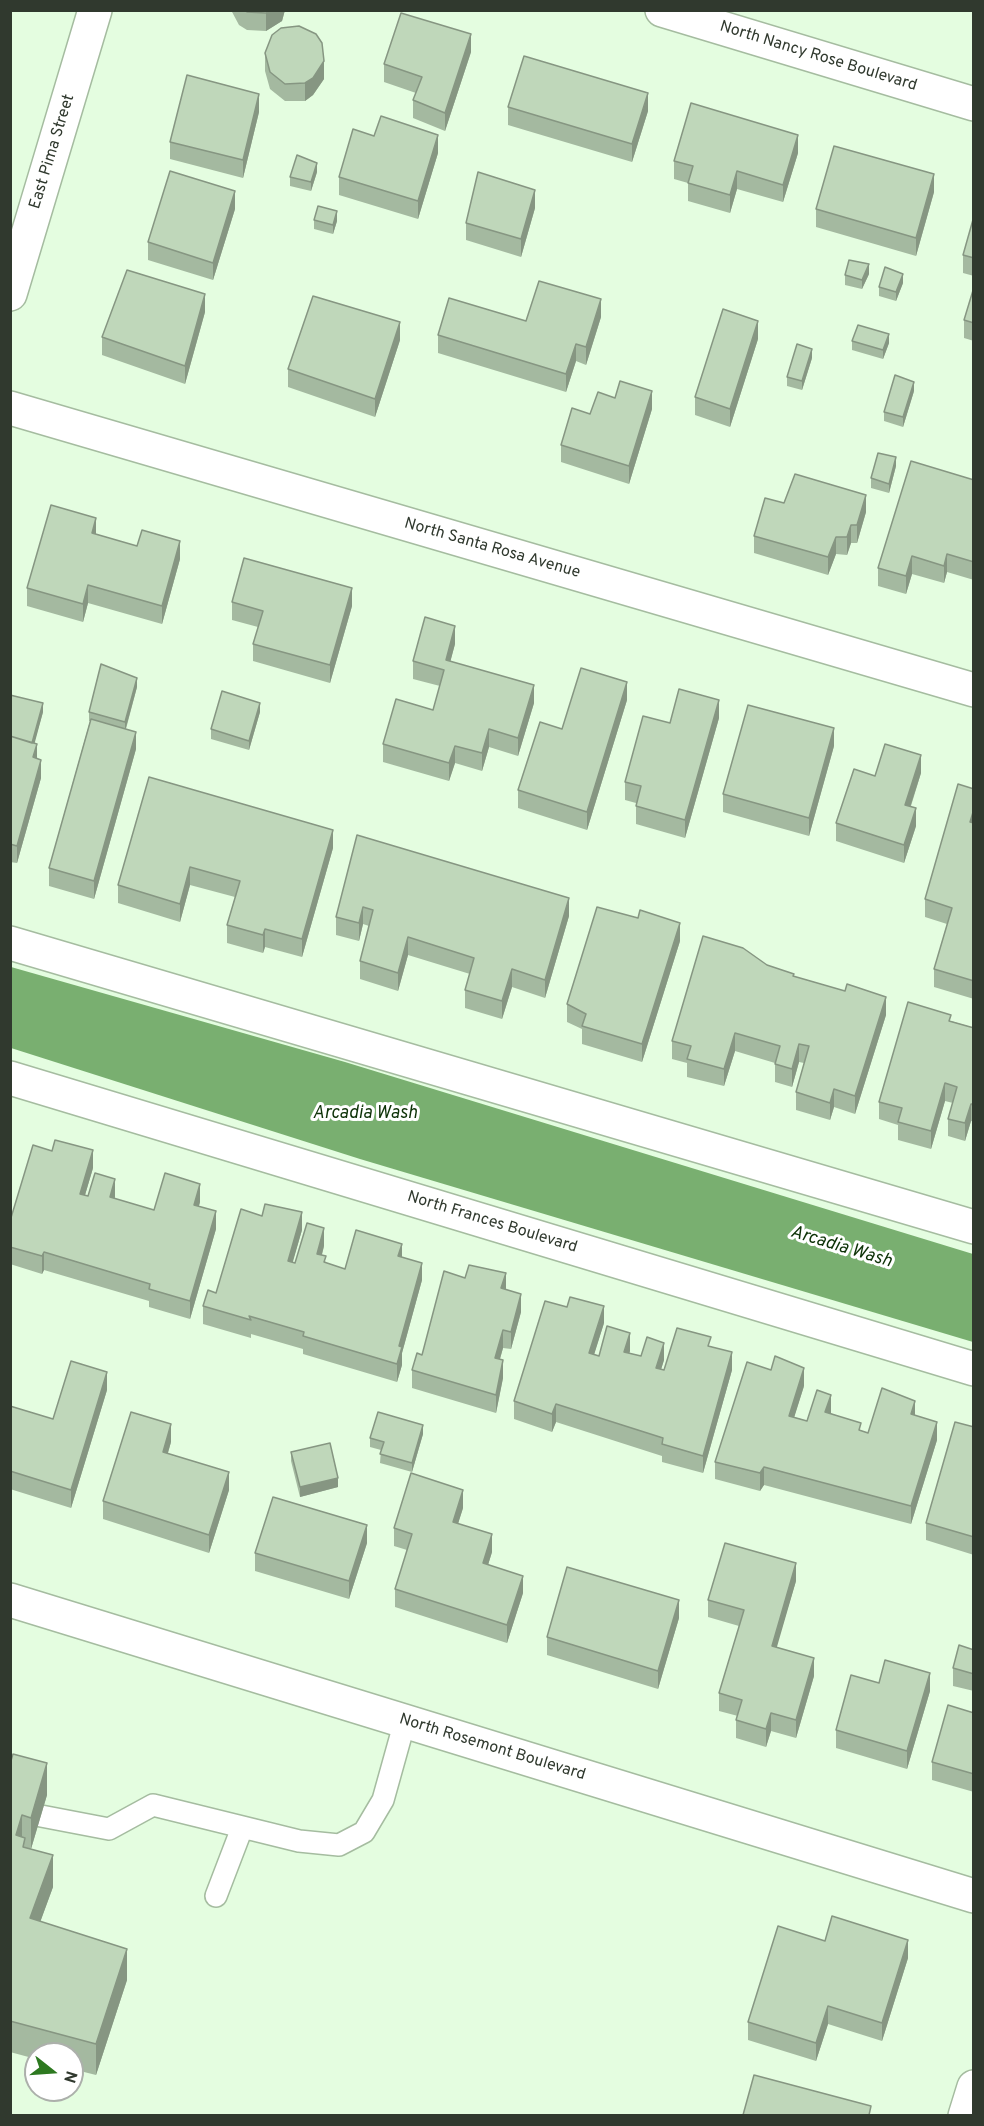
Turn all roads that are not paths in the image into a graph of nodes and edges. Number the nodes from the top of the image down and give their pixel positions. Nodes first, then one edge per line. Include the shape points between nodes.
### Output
1 (95, 10) edge
2 (662, 10) edge
3 (974, 104) edge
4 (10, 294) edge
5 (10, 408) edge
6 (974, 690) edge
7 (10, 942) edge
8 (10, 1078) edge
9 (974, 1227) edge
10 (974, 1369) edge
11 (10, 1600) edge
12 (405, 1721) junction
13 (41, 1816) edge
14 (242, 1828) junction
15 (216, 1896) dead end
16 (974, 1896) edge
17 (974, 2086) edge
18 (964, 2115) edge

1 - 4 street, East Pima Street
2 - 3 street, North Nancy Rose Boulevard
5 - 6 street, North Santa Rosa Avenue
7 - 9 street
8 - 10 street, North Frances Boulevard
11 - 12 street, North Rosemont Boulevard
12 - 14 lane via 383,1800 364,1832 339,1845
12 - 16 street, North Rosemont Boulevard
13 - 14 lane via 109,1829 153,1805
14 - 15 lane
17 - 18 street

